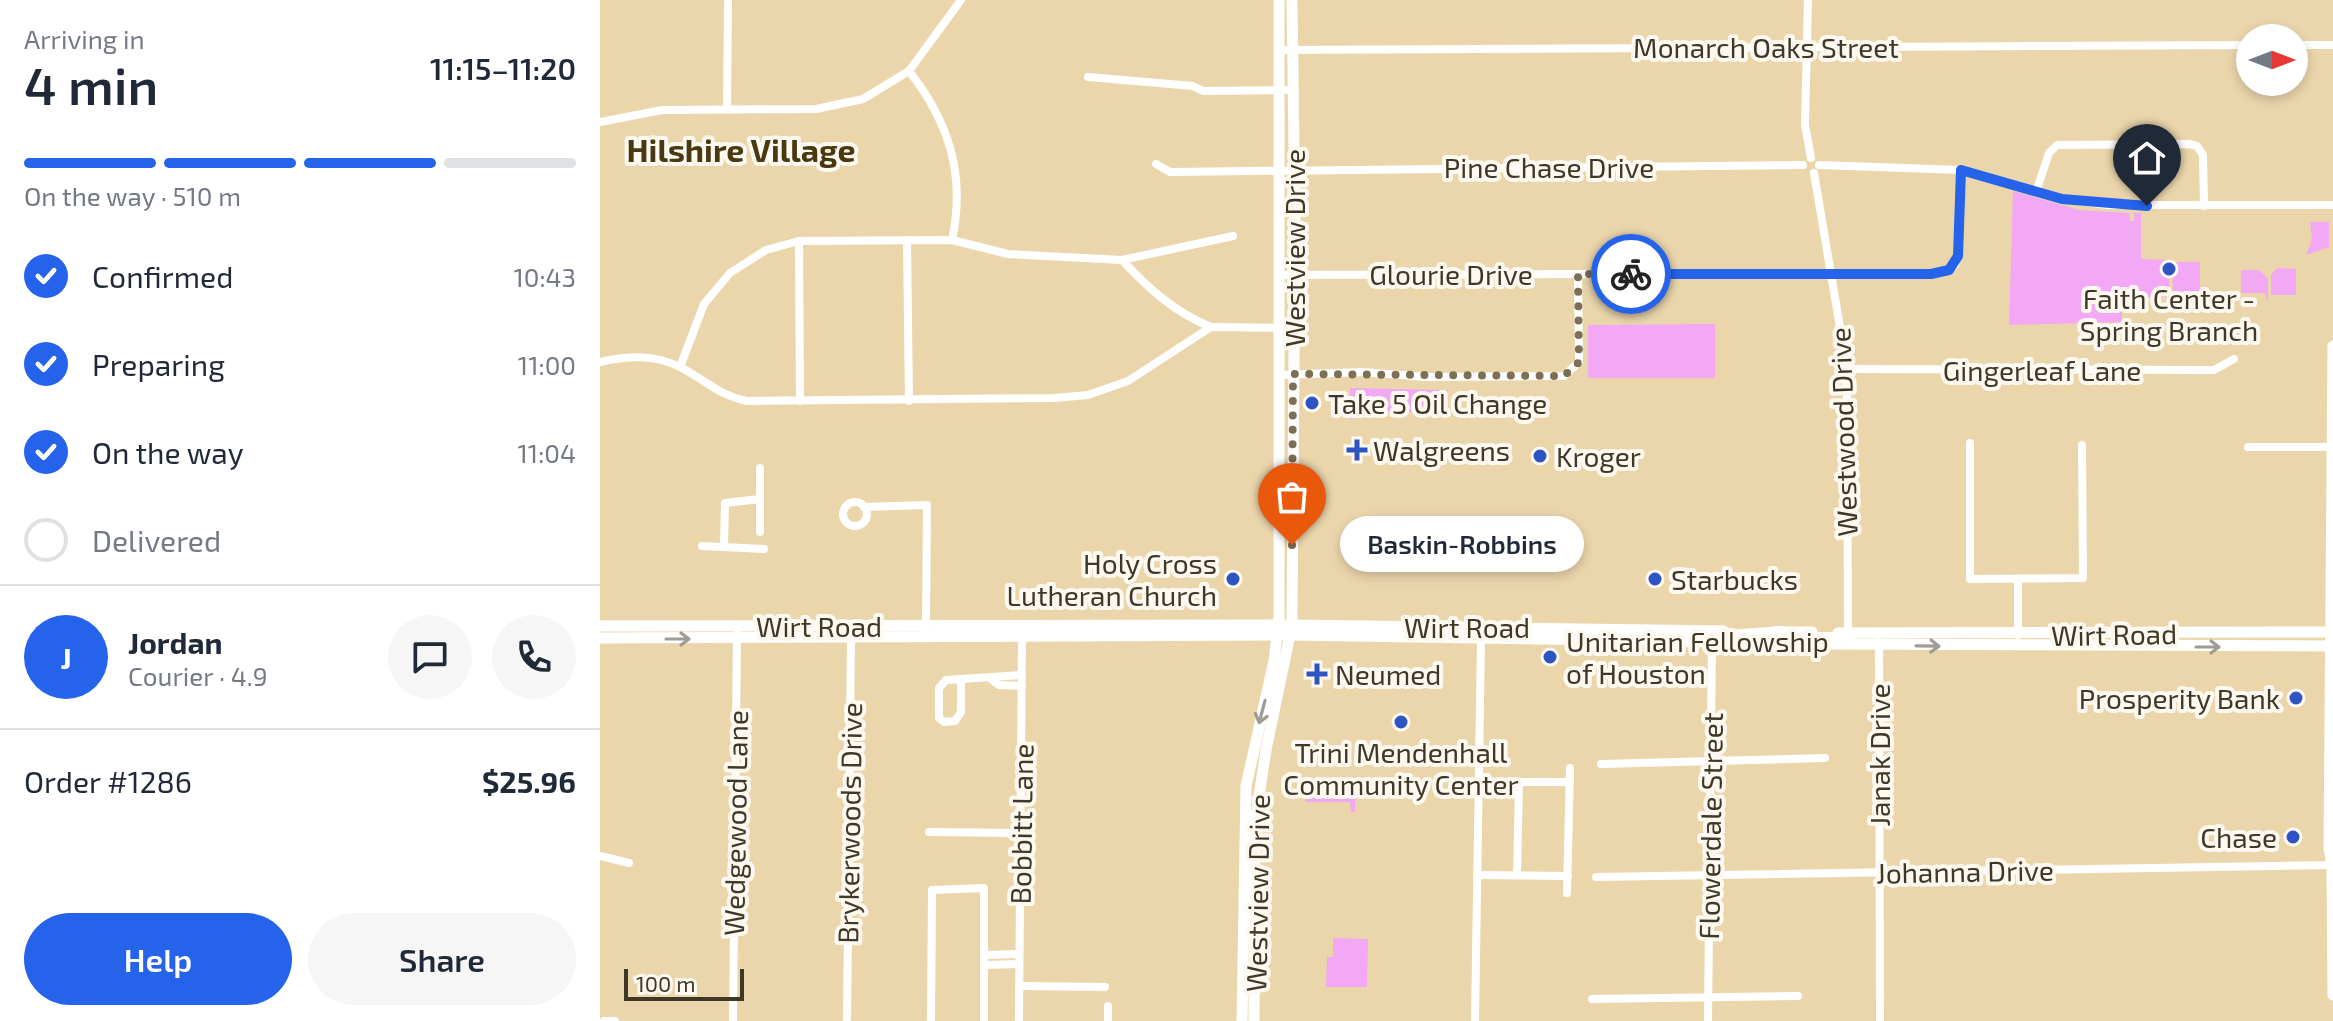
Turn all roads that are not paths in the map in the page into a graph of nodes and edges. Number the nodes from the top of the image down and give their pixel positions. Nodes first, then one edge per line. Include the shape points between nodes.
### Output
1 (728, 0) edge
2 (961, 0) edge
3 (1279, 0) edge
4 (1292, 0) edge
5 (1808, 0) edge
6 (2236, 45) edge
7 (2308, 45) edge
8 (2333, 45) edge
9 (1806, 48) junction
10 (1287, 50) junction
11 (909, 71) junction
12 (1088, 77) dead end
13 (1281, 89) junction
14 (1295, 90) junction
15 (727, 109) junction
16 (600, 122) edge
17 (1807, 162) junction
18 (1156, 164) dead end
19 (1282, 169) junction
20 (1295, 169) junction
21 (1816, 169) junction
22 (1961, 170) junction
23 (2036, 192) junction
24 (2333, 205) edge
25 (2204, 206) junction
26 (1233, 236) dead end
27 (907, 240) junction
28 (952, 240) junction
29 (799, 241) junction
30 (1122, 260) junction
31 (1831, 273) junction
32 (1578, 274) junction
33 (1288, 275) junction
34 (1211, 327) junction
35 (1281, 328) junction
36 (1294, 328) junction
37 (2333, 346) edge
38 (2234, 359) dead end
39 (600, 362) edge
40 (680, 367) junction
41 (1847, 369) junction
42 (1287, 374) junction
43 (2333, 378) edge
44 (800, 401) junction
45 (909, 401) junction
46 (1970, 443) dead end
47 (2082, 445) dead end
48 (2248, 447) dead end
49 (2332, 447) edge
50 (760, 468) dead end
51 (760, 499) junction
52 (864, 507) dead end
53 (760, 532) dead end
54 (702, 546) dead end
55 (724, 546) junction
56 (764, 549) dead end
57 (2018, 580) junction
58 (600, 626) edge
59 (737, 626) junction
60 (1284, 630) junction
61 (851, 631) junction
62 (926, 631) junction
63 (639, 632) junction
64 (1022, 632) junction
65 (2331, 632) edge
66 (2173, 634) junction
67 (1712, 637) junction
68 (600, 638) edge
69 (1848, 638) junction
70 (737, 639) junction
71 (1481, 639) junction
72 (1879, 640) junction
73 (2018, 641) junction
74 (2331, 646) edge
75 (2172, 647) junction
76 (1022, 675) junction
77 (961, 679) junction
78 (992, 680) junction
79 (1022, 686) junction
80 (1825, 758) dead end
81 (1710, 761) junction
82 (1601, 764) dead end
83 (1570, 768) dead end
84 (1478, 782) junction
85 (1519, 782) junction
86 (1570, 782) junction
87 (929, 832) dead end
88 (1021, 833) junction
89 (600, 856) edge
90 (629, 863) dead end
91 (2333, 865) edge
92 (1878, 873) junction
93 (1477, 875) junction
94 (1517, 875) junction
95 (1710, 875) junction
96 (1568, 876) junction
97 (1596, 877) dead end
98 (1567, 893) dead end
99 (1249, 934) junction
100 (1019, 959) junction
101 (985, 960) junction
102 (1019, 986) junction
103 (1105, 987) dead end
104 (2333, 995) edge
105 (1798, 996) dead end
106 (1592, 999) dead end
107 (1708, 999) junction
108 (1108, 1006) dead end
109 (604, 1021) edge
110 (615, 1021) edge
111 (733, 1021) edge
112 (847, 1021) edge
113 (931, 1021) edge
114 (984, 1021) edge
115 (1019, 1021) edge
116 (1108, 1021) edge
117 (1242, 1021) edge
118 (1254, 1021) edge
119 (1475, 1021) edge
120 (1708, 1021) edge
121 (1880, 1021) edge

1 - 15 street
2 - 11 street
3 - 10 main road, Westview Drive
4 - 10 main road, Westview Drive
5 - 9 street
6 - 9 street, Monarch Oaks Street
7 - 8 street
9 - 10 street, Monarch Oaks Street
9 - 17 street
10 - 13 main road, Westview Drive
10 - 14 main road, Westview Drive
11 - 15 street via 877,92 838,107
11 - 28 street via 931,99 951,144 958,191
12 - 13 street via 1203,91
13 - 14 street
13 - 19 main road, Westview Drive
14 - 20 main road, Westview Drive
15 - 16 street via 662,110
17 - 20 street, Pine Chase Drive
17 - 21 street
17 - 21 street via 1807,173
18 - 19 street, Pine Chase Drive via 1170,172
19 - 20 street, Pine Chase Drive
19 - 33 main road, Westview Drive
20 - 33 main road, Westview Drive
21 - 22 street
21 - 31 street, Westwood Drive
22 - 23 street
22 - 31 street, Glourie Drive via 1958,256 1949,270
23 - 25 street via 2108,205
23 - 25 street via 2049,153 2057,145 2189,144 2203,155
24 - 25 street
26 - 30 street
27 - 28 street
27 - 29 street
27 - 45 street
28 - 30 street via 1008,254
29 - 40 street via 766,250 730,273 704,304
29 - 44 street
30 - 34 street via 1164,302
31 - 32 street, Glourie Drive
31 - 41 street, Westwood Drive
32 - 33 street, Glourie Drive
32 - 42 street via 1579,362 1564,376
33 - 35 main road, Westview Drive
33 - 36 main road, Westview Drive
34 - 35 street
34 - 45 street via 1128,381 1088,395
35 - 36 street
35 - 42 main road, Westview Drive
36 - 42 main road, Westview Drive
37 - 43 main road
38 - 41 street, Gingerleaf Lane via 2214,370
39 - 40 street via 631,355
40 - 44 street via 724,396
41 - 69 street, Westwood Drive
42 - 60 main road, Westview Drive
43 - 49 main road
44 - 45 street
46 - 57 street via 1970,579
47 - 57 street via 2083,578
48 - 49 street
49 - 65 main road
50 - 51 street
51 - 53 street
51 - 55 street via 725,503
52 - 62 street via 927,505
54 - 55 street
55 - 56 street
57 - 73 street
58 - 63 main road, Wirt Road
59 - 61 main road, Wirt Road
59 - 63 main road, Wirt Road
59 - 70 street, Wedgewood Lane
60 - 64 main road, Wirt Road
60 - 67 main road, Wirt Road
60 - 71 main road, Wirt Road
60 - 99 main road, Westview Drive via 1253,786
61 - 62 main road, Wirt Road
61 - 70 main road, Wirt Road
61 - 112 street, Brykerwoods Drive
62 - 64 main road, Wirt Road
63 - 68 main road, Wirt Road
63 -> 70 main road, Wirt Road
64 - 76 street, Bobbitt Lane
65 - 66 main road, Wirt Road
65 - 74 main road
66 - 73 main road, Wirt Road
66 - 75 main road
67 - 69 main road
67 - 71 main road, Wirt Road
67 - 81 street, Flowerdale Street
69 - 72 main road, Wirt Road
70 - 111 street, Wedgewood Lane
71 - 84 street
72 - 73 main road, Wirt Road
72 - 92 street, Janak Drive
73 - 75 main road, Wirt Road
75 -> 74 main road, Wirt Road
74 - 91 main road
76 - 78 street
76 - 79 street, Bobbitt Lane
77 - 77 street via 941,684 939,718 944,722 955,721 961,712
77 - 78 street
78 - 79 street
79 - 88 street, Bobbitt Lane
80 - 81 street
81 - 82 street
81 - 95 street, Flowerdale Street
83 - 86 street
84 - 85 street
84 - 93 street
85 - 86 street
85 - 94 street
86 - 96 street
87 - 88 street
88 - 100 street, Bobbitt Lane
89 - 90 street
91 - 92 street, Johanna Drive
91 - 104 main road
92 - 95 street, Johanna Drive
92 - 121 street, Janak Drive
93 - 94 street
93 - 119 street
94 - 96 street
95 - 97 street, Johanna Drive
95 - 107 street, Flowerdale Street
96 - 98 street
99 - 117 main road, Westview Drive
99 - 118 main road, Westview Drive
100 - 101 street
100 - 102 street, Bobbitt Lane
101 - 113 street via 984,888 932,890
101 - 114 street
102 - 103 street
102 - 115 street, Bobbitt Lane
105 - 107 street
106 - 107 street
107 - 120 street, Flowerdale Street
108 - 116 street
109 - 110 street

